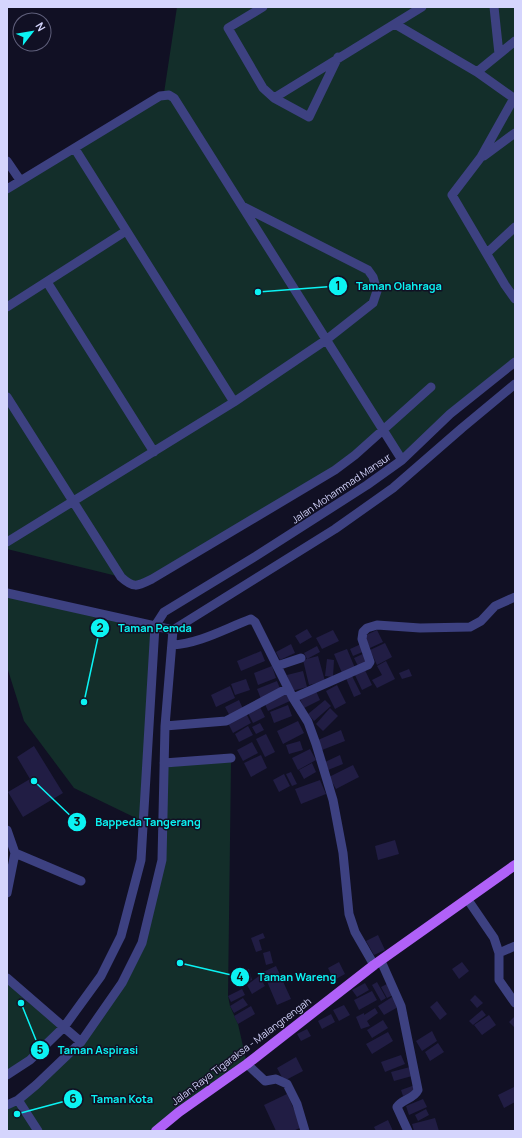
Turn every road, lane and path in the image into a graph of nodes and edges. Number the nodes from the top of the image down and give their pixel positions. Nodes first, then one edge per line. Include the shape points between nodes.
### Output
1 (263, 7) edge
2 (422, 7) edge
3 (494, 7) edge
4 (396, 24) junction
5 (515, 41) edge
6 (499, 54) junction
7 (338, 57) junction
8 (477, 72) junction
9 (274, 98) junction
10 (514, 98) edge
11 (515, 133) edge
12 (75, 148) junction
13 (482, 157) junction
14 (7, 161) edge
15 (20, 180) junction
16 (7, 189) edge
17 (242, 207) junction
18 (515, 227) edge
19 (126, 231) junction
20 (487, 253) junction
21 (46, 282) junction
22 (515, 299) edge
23 (7, 307) edge
24 (326, 340) junction
25 (515, 362) edge
26 (515, 384) edge
27 (431, 387) dead end
28 (7, 397) edge
29 (234, 402) junction
30 (384, 430) junction
31 (154, 452) junction
32 (402, 460) junction
33 (74, 502) junction
34 (7, 542) edge
35 (7, 593) edge
36 (515, 597) edge
37 (155, 626) junction
38 (173, 630) junction
39 (172, 645) junction
40 (301, 658) dead end
41 (277, 666) junction
42 (288, 688) junction
43 (293, 698) junction
44 (165, 726) junction
45 (231, 758) dead end
46 (164, 764) junction
47 (7, 830) edge
48 (16, 853) junction
49 (515, 865) edge
50 (81, 881) dead end
51 (7, 893) edge
52 (468, 900) junction
53 (515, 946) edge
54 (499, 952) junction
55 (378, 963) junction
56 (7, 978) edge
57 (515, 1003) edge
58 (64, 1027) junction
59 (80, 1042) junction
60 (247, 1064) junction
61 (7, 1075) edge
62 (18, 1100) junction
63 (7, 1104) edge
64 (38, 1131) edge
65 (156, 1131) edge
66 (305, 1131) edge
67 (408, 1131) edge

1 - 9 street via 228,28 263,88
2 - 4 street
3 - 6 street
4 - 7 street
4 - 8 street
5 - 6 street
6 - 8 street
7 - 9 street
7 - 9 street via 309,117
8 - 10 street
10 - 13 street
11 - 13 street
12 - 15 street
12 - 17 street via 160,96 169,95 174,98
12 - 19 street
13 - 20 street via 452,195
14 - 15 street
15 - 16 street
17 - 24 street
17 - 24 street via 368,270 374,277 377,291 373,303
18 - 20 street
19 - 21 street
19 - 29 street
20 - 22 street
21 - 23 street
21 - 31 street
24 - 29 street
24 - 30 street
25 - 32 street, Jalan Mohammad Mansur via 450,414
26 - 38 street via 382,496 335,529
27 - 30 street
28 - 33 street
29 - 31 street
30 - 32 street
30 - 33 street via 347,461 308,487 152,579 134,586 129,585 121,577
31 - 33 street
32 - 37 street, Jalan Mohammad Mansur via 282,540 164,612
33 - 34 street
35 - 37 street
36 - 43 street via 494,606 481,621 470,627 420,628 377,625 367,628 362,639 370,662 368,665
37 - 38 street
37 - 58 street via 141,860 121,936 101,976
38 - 39 street
39 - 41 street via 188,644 253,619
39 - 44 street
40 - 41 street
41 - 42 street
42 - 43 street
42 - 44 street via 226,721
43 - 55 street via 311,729 333,800 343,853 349,914 355,932
44 - 46 street
45 - 46 street
46 - 59 street via 162,860 142,943 122,983
47 - 48 street
48 - 50 street
48 - 51 street
49 - 52 main road, Jalan Raya Tigaraksa - Malangnengah
52 - 54 street via 494,938
52 - 55 main road, Jalan Raya Tigaraksa - Malangnengah
53 - 54 street
54 - 57 street via 499,980
55 - 60 main road, Jalan Raya Tigaraksa - Malangnengah
55 - 67 street via 401,1006 418,1090 397,1107
56 - 58 street
58 - 59 street
58 - 61 street via 30,1060
59 - 62 street via 52,1072
60 - 65 main road, Jalan Raya Tigaraksa - Malangnengah
60 - 66 street via 265,1081 276,1079 287,1084 297,1104
62 - 63 street
62 - 64 street

